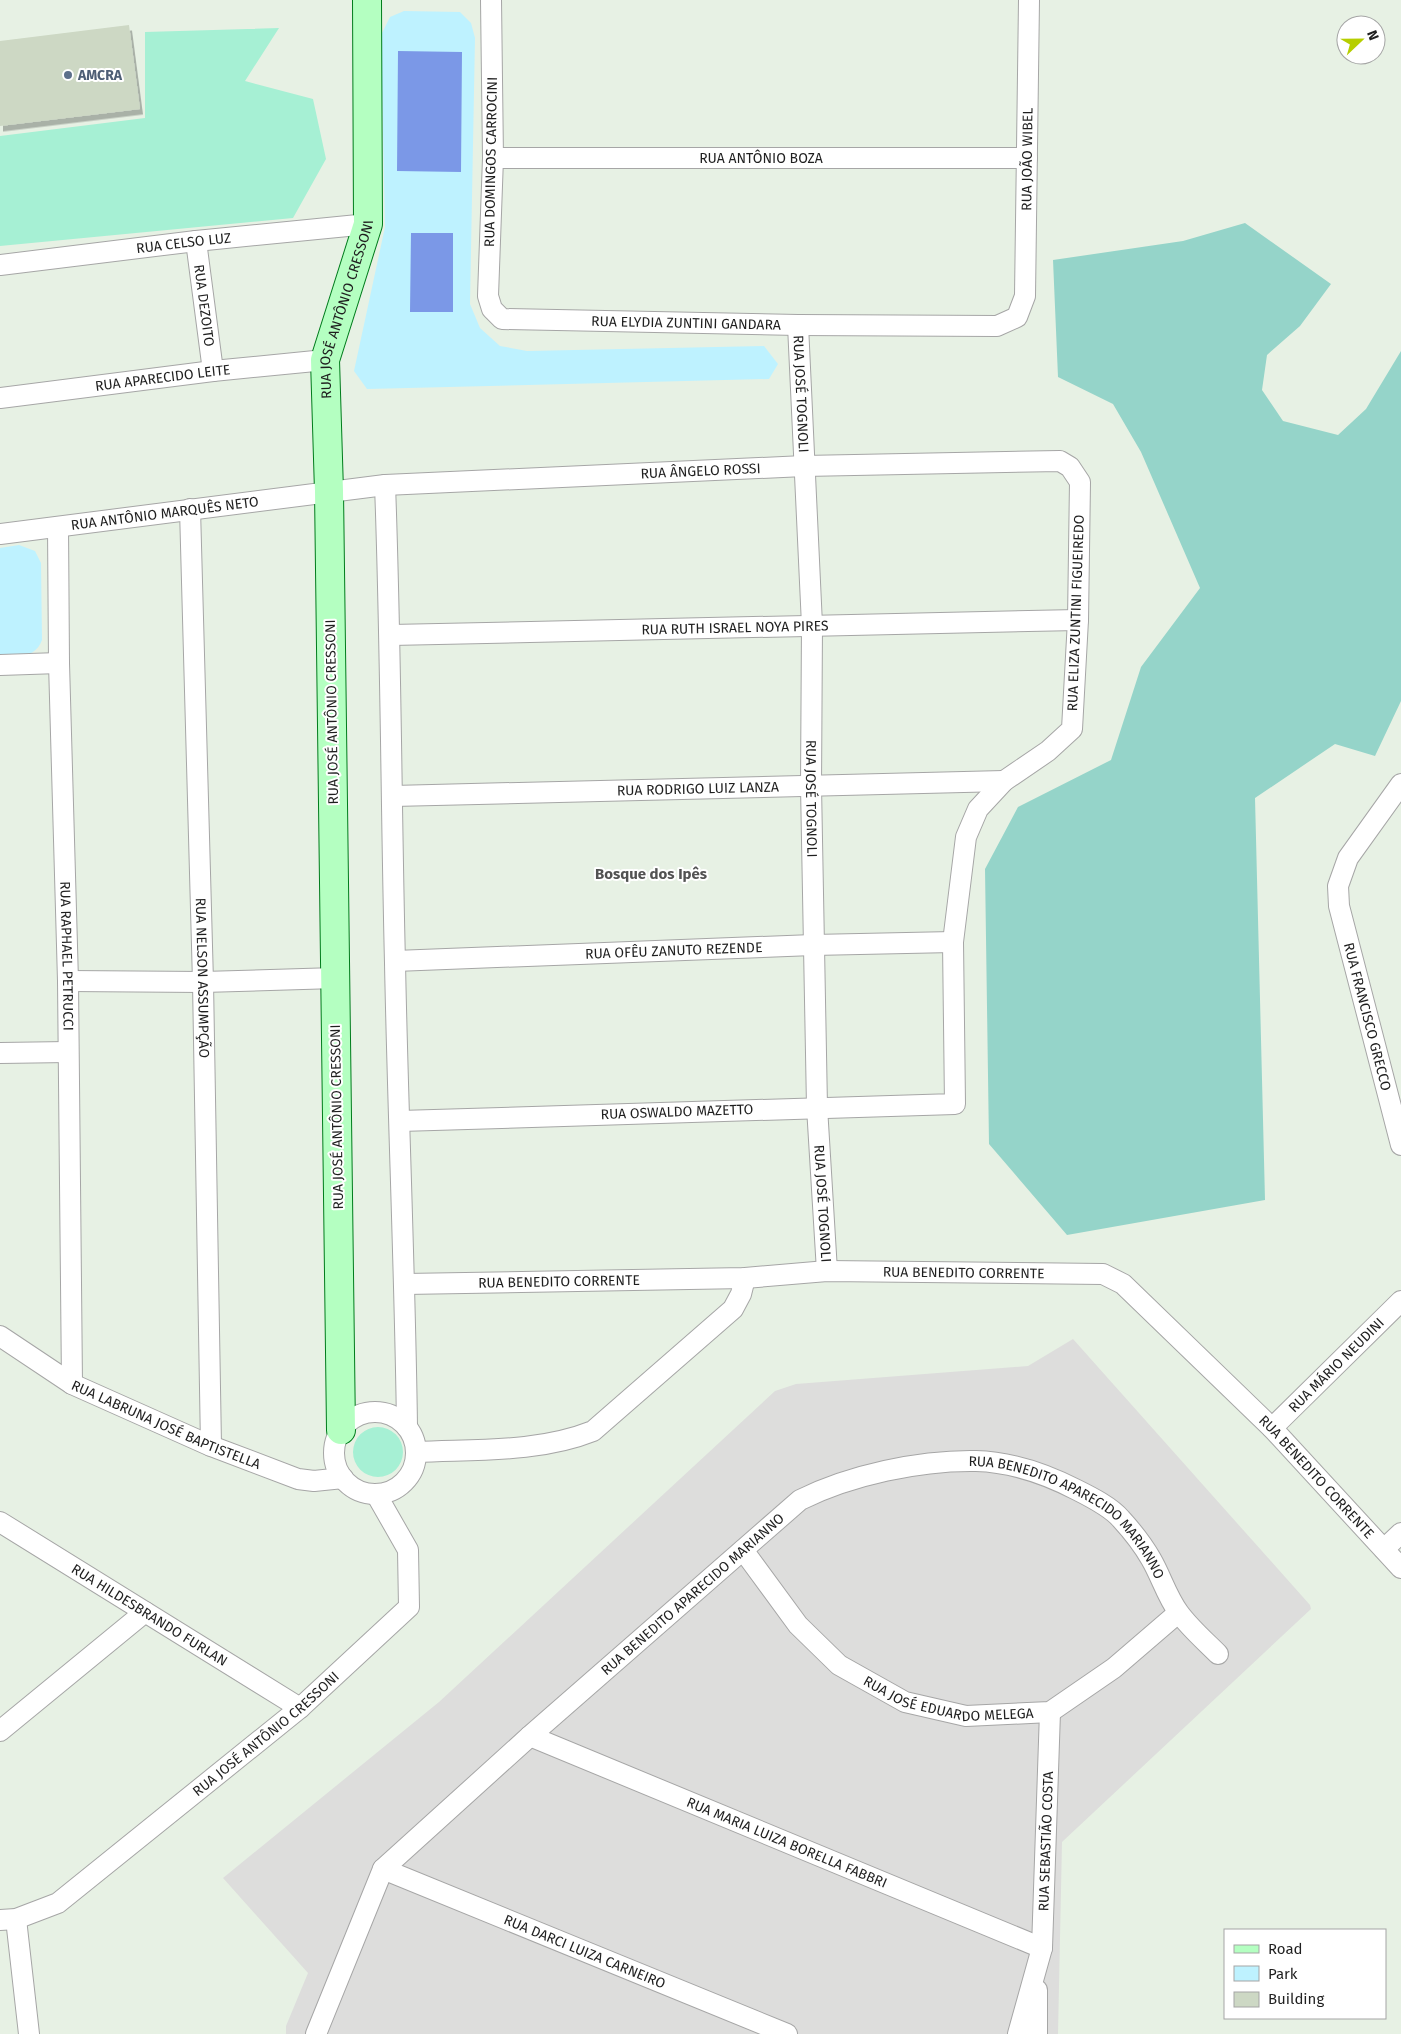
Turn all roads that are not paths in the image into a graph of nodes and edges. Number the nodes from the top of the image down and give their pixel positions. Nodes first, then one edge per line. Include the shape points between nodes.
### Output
1 (367, 0) edge
2 (490, 0) edge
3 (1029, 0) edge
4 (493, 158) junction
5 (1027, 158) junction
6 (368, 224) junction
7 (196, 241) junction
8 (0, 265) edge
9 (1017, 317) joint
10 (502, 319) joint
11 (798, 325) junction
12 (324, 360) junction
13 (213, 370) junction
14 (0, 398) edge
15 (804, 466) junction
16 (1070, 467) joint
17 (385, 484) junction
18 (329, 491) junction
19 (190, 509) junction
20 (58, 527) junction
21 (0, 534) edge
22 (1078, 620) junction
23 (812, 625) junction
24 (391, 635) junction
25 (59, 663) junction
26 (0, 665) edge
27 (1004, 781) junction
28 (1401, 784) edge
29 (811, 786) junction
30 (393, 796) junction
31 (953, 942) junction
32 (813, 945) junction
33 (394, 961) junction
34 (336, 978) junction
35 (68, 981) junction
36 (203, 982) junction
37 (68, 1052) junction
38 (0, 1053) edge
39 (955, 1104) joint
40 (817, 1107) junction
41 (400, 1121) junction
42 (1401, 1145) edge
43 (827, 1271) junction
44 (745, 1278) junction
45 (405, 1284) junction
46 (1401, 1301) edge
47 (0, 1336) edge
48 (72, 1384) junction
49 (407, 1427) junction
50 (1272, 1428) junction
51 (341, 1430) junction
52 (211, 1446) junction
53 (416, 1452) junction
54 (343, 1478) junction
55 (376, 1494) junction
56 (0, 1522) edge
57 (1401, 1533) edge
58 (1384, 1549) junction
59 (742, 1550) junction
60 (1401, 1568) edge
61 (145, 1612) junction
62 (1178, 1613) junction
63 (1218, 1654) dead end
64 (300, 1708) junction
65 (1050, 1712) junction
66 (1, 1728) edge
67 (530, 1736) junction
68 (383, 1869) junction
69 (8, 1920) edge
70 (1042, 1948) junction
71 (1036, 1968) junction
72 (30, 2034) edge
73 (316, 2034) edge
74 (787, 2034) edge
75 (1018, 2034) edge
76 (1037, 2034) edge

1 - 6 street, RUA JOSÉ ANTÔNIO CRESSONI
2 - 4 street, RUA DOMINGOS CARROCINI
3 - 5 street, RUA JOÃO WIBEL
4 - 5 street, RUA ANTÔNIO BOZA
4 - 10 street, RUA DOMINGOS CARROCINI via 488,296 492,309
5 - 9 street, RUA JOÃO WIBEL via 1025,296
6 - 7 street, RUA CELSO LUZ
6 - 12 street, RUA JOSÉ ANTÔNIO CRESSONI
7 - 8 street, RUA CELSO LUZ
7 - 13 street, RUA DEZOITO
9 - 11 street, RUA ELYDIA ZUNTINI GANDARA via 997,326
10 - 11 street, RUA ELYDIA ZUNTINI GANDARA
11 - 15 street, RUA JOSÉ TOGNOLI
12 - 13 street, RUA APARECIDO LEITE
12 - 18 street, RUA JOSÉ ANTÔNIO CRESSONI
13 - 14 street, RUA APARECIDO LEITE
15 - 16 street, RUA ÂNGELO ROSSI via 1060,461
15 - 17 street, RUA ÂNGELO ROSSI
15 - 23 street, RUA JOSÉ TOGNOLI
16 - 22 street, RUA ELIZA ZUNTINI FIGUEIREDO via 1080,482
17 - 18 street, RUA ÂNGELO ROSSI
17 - 24 street
18 - 19 street, RUA ANTÔNIO MARQUÊS NETO
18 - 34 street, RUA JOSÉ ANTÔNIO CRESSONI
19 - 20 street, RUA ANTÔNIO MARQUÊS NETO
19 - 36 street, RUA NELSON ASSUMPÇÃO
20 - 21 street, RUA ANTÔNIO MARQUÊS NETO
20 - 25 street, RUA RAPHAEL PETRUCCI
22 - 23 street, RUA RUTH ISRAEL NOYA PIRES
22 - 27 street, RUA ELIZA ZUNTINI FIGUEIREDO via 1072,729 1048,751
23 - 24 street, RUA RUTH ISRAEL NOYA PIRES
23 - 29 street, RUA JOSÉ TOGNOLI
24 - 30 street
25 - 26 street
25 - 35 street, RUA RAPHAEL PETRUCCI
27 - 29 street, RUA RODRIGO LUIZ LANZA
27 - 31 street, RUA ELIZA ZUNTINI FIGUEIREDO via 978,809 966,837
28 - 42 street, RUA FRANCISCO GRECCO via 1348,858 1338,886 1339,906
29 - 30 street, RUA RODRIGO LUIZ LANZA
29 - 32 street, RUA JOSÉ TOGNOLI
30 - 33 street
31 - 32 street, RUA OFÊU ZANUTO REZENDE
31 - 39 street, RUA ELIZA ZUNTINI FIGUEIREDO
32 - 33 street, RUA OFÊU ZANUTO REZENDE
32 - 40 street, RUA JOSÉ TOGNOLI
33 - 41 street
34 - 36 street
34 - 51 street, RUA JOSÉ ANTÔNIO CRESSONI
35 - 36 street
35 - 37 street, RUA RAPHAEL PETRUCCI
36 - 52 street, RUA NELSON ASSUMPÇÃO
37 - 38 street
37 - 48 street, RUA RAPHAEL PETRUCCI
39 - 40 street, RUA OSWALDO MAZETTO
40 - 41 street, RUA OSWALDO MAZETTO
40 - 43 street, RUA JOSÉ TOGNOLI
41 - 45 street
43 - 44 street, RUA BENEDITO CORRENTE
43 - 50 street, RUA BENEDITO CORRENTE via 1103,1274 1123,1284
44 - 45 street, RUA BENEDITO CORRENTE
44 - 53 street via 733,1309 593,1432 536,1446
45 - 49 street
46 - 50 street, RUA MÁRIO NEUDINI
47 - 48 street, RUA LABRUNA JOSÉ BAPTISTELLA
48 - 52 street, RUA LABRUNA JOSÉ BAPTISTELLA
49 - 51 street via 392,1416 373,1412 355,1418
49 - 53 street via 414,1439
50 - 58 street, RUA BENEDITO CORRENTE
51 - 54 street via 335,1454
52 - 54 street, RUA LABRUNA JOSÉ BAPTISTELLA via 298,1479
53 - 55 street via 415,1465 409,1477 394,1489
54 - 55 street via 364,1492
55 - 64 street, RUA JOSÉ ANTÔNIO CRESSONI via 408,1550 409,1607
56 - 61 street, RUA HILDESBRANDO FURLAN
57 - 58 street
58 - 60 street, RUA BENEDITO CORRENTE
59 - 62 street, RUA BENEDITO APARECIDO MARIANNO via 800,1500 850,1478 923,1465 976,1461 1013,1466 1051,1477 1086,1494 1120,1518 1151,1559
59 - 65 street, RUA JOSÉ EDUARDO MELEGA via 798,1625 839,1664 905,1702 966,1716
59 - 67 street, RUA BENEDITO APARECIDO MARIANNO
61 - 64 street, RUA HILDESBRANDO FURLAN
61 - 66 street
62 - 63 street, RUA BENEDITO APARECIDO MARIANNO
62 - 65 street, RUA JOSÉ EDUARDO MELEGA via 1114,1668
64 - 69 street, RUA JOSÉ ANTÔNIO CRESSONI via 58,1903
65 - 70 street, RUA SEBASTIÃO COSTA
67 - 68 street, RUA BENEDITO APARECIDO MARIANNO
67 - 70 street, RUA MARIA LUIZA BORELLA FABBRI
68 - 73 street, RUA BENEDITO APARECIDO MARIANNO
68 - 74 street, RUA DARCI LUIZA CARNEIRO
69 - 72 street
70 - 71 street, RUA SEBASTIÃO COSTA
71 - 75 street, RUA SEBASTIÃO COSTA
71 - 76 street

